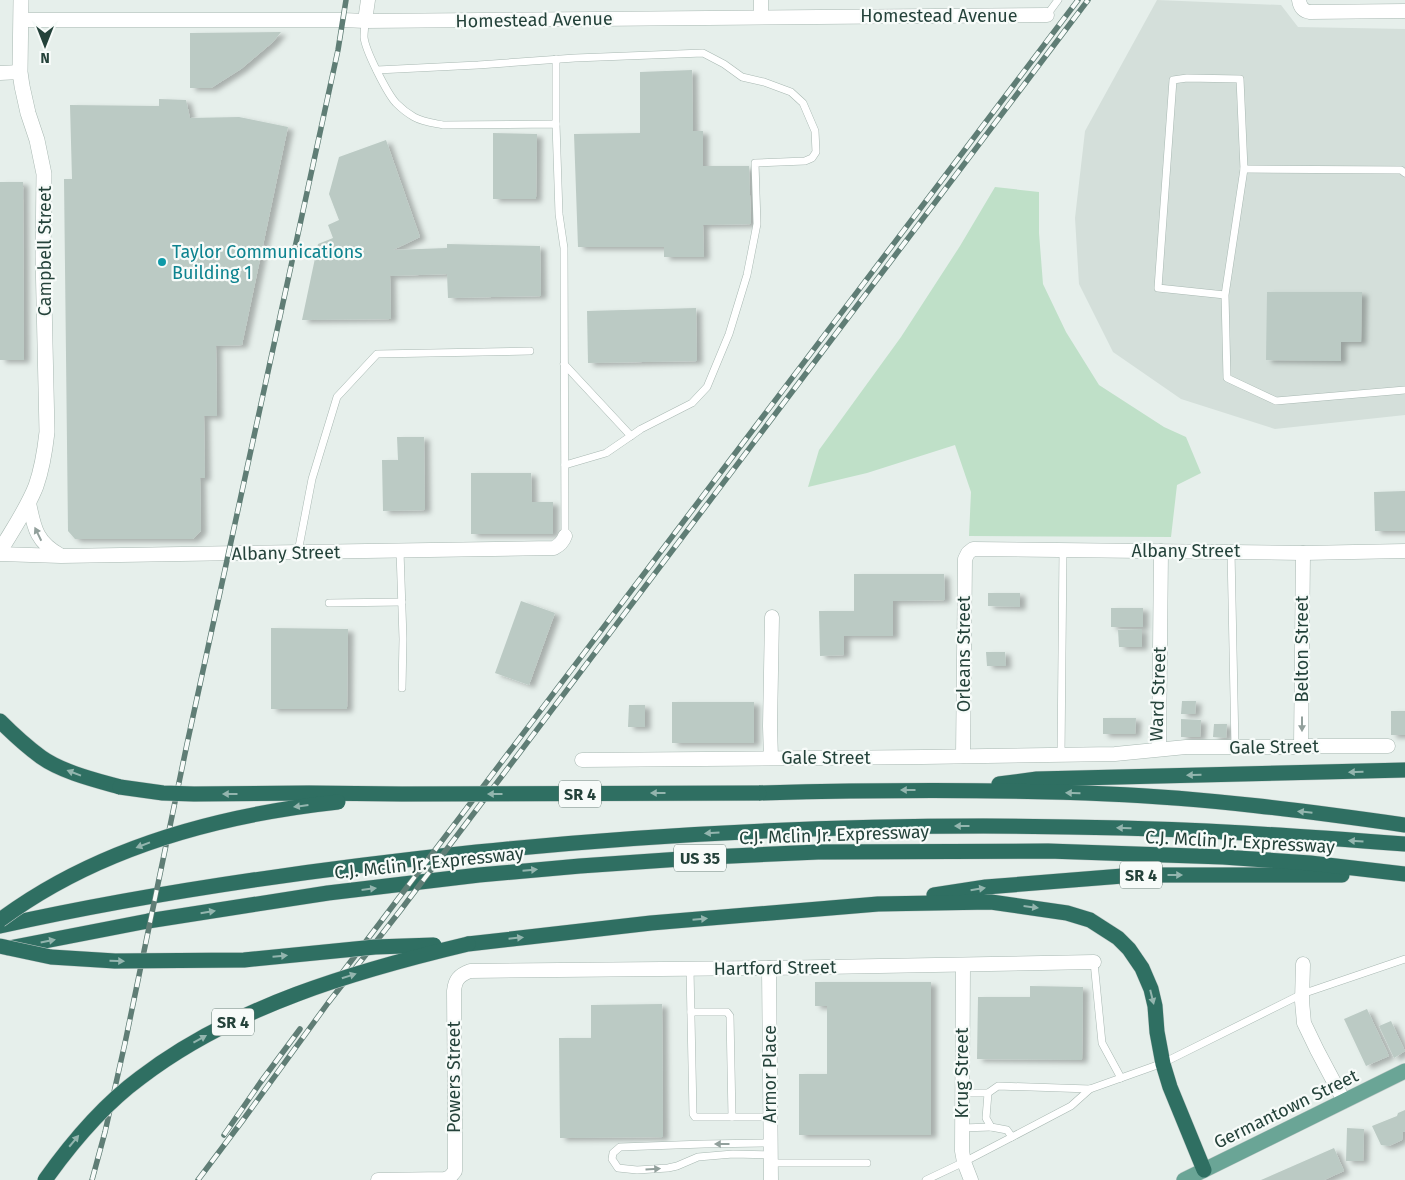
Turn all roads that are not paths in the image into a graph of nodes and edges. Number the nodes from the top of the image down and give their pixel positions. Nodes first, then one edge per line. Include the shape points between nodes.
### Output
1 (20, 0) edge
2 (368, 0) edge
3 (761, 0) edge
4 (1058, 0) edge
5 (1301, 5) edge
6 (1405, 10) edge
7 (1047, 15) joint
8 (761, 17) junction
9 (21, 20) junction
10 (365, 22) junction
11 (556, 59) junction
12 (377, 70) junction
13 (20, 72) junction
14 (0, 73) edge
15 (556, 124) junction
16 (1244, 169) junction
17 (1405, 173) edge
18 (1225, 295) junction
19 (530, 351) dead end
20 (564, 364) junction
21 (1405, 390) edge
22 (631, 436) junction
23 (565, 465) junction
24 (29, 503) junction
25 (565, 536) joint
26 (1063, 550) junction
27 (400, 551) junction
28 (1161, 551) junction
29 (1231, 551) junction
30 (1405, 551) edge
31 (0, 552) edge
32 (298, 552) junction
33 (968, 553) joint
34 (1302, 553) junction
35 (61, 556) junction
36 (402, 602) junction
37 (329, 603) dead end
38 (772, 617) dead end
39 (402, 688) dead end
40 (0, 721) edge
41 (1302, 746) junction
42 (1388, 746) dead end
43 (1235, 747) junction
44 (1159, 749) junction
45 (1065, 755) junction
46 (963, 756) junction
47 (771, 758) junction
48 (582, 760) dead end
49 (1405, 770) edge
50 (957, 790) junction
51 (402, 794) junction
52 (1405, 825) edge
53 (1405, 844) edge
54 (1405, 874) edge
55 (878, 904) junction
56 (0, 920) edge
57 (0, 926) edge
58 (468, 944) junction
59 (0, 946) edge
60 (0, 950) edge
61 (1405, 959) edge
62 (1094, 962) joint
63 (1303, 964) dead end
64 (963, 965) junction
65 (769, 968) junction
66 (690, 969) junction
67 (459, 977) joint
68 (1302, 994) junction
69 (691, 1012) junction
70 (1163, 1063) junction
71 (1405, 1071) edge
72 (1121, 1078) junction
73 (1090, 1089) junction
74 (962, 1093) junction
75 (988, 1093) junction
76 (1344, 1101) junction
77 (732, 1116) junction
78 (770, 1117) junction
79 (991, 1127) junction
80 (962, 1128) junction
81 (1012, 1137) junction
82 (770, 1154) junction
83 (964, 1162) junction
84 (867, 1163) dead end
85 (1203, 1175) edge
86 (45, 1180) edge
87 (378, 1180) edge
88 (771, 1180) edge
89 (926, 1180) edge
90 (971, 1180) edge
91 (1184, 1180) edge

1 - 9 street, Campbell Street
2 - 10 street
3 - 8 street
4 - 7 lane
5 - 6 street via 1310,12
7 - 8 street, Homestead Avenue
8 - 10 street, Homestead Avenue
9 - 10 street, Homestead Avenue
9 - 13 street, Campbell Street
10 - 12 lane via 364,38
11 - 12 lane
11 - 15 lane
11 - 22 lane via 703,53 742,77 791,92 803,103 815,131 816,152 812,158 755,163 757,224 747,275 707,387 692,403
12 - 15 lane via 395,102 426,122 443,125
13 - 14 street
13 - 24 street, Campbell Street via 24,100 38,140 44,174 47,432 43,461
15 - 20 lane via 559,214 564,248
16 - 17 lane via 1402,170
16 - 18 lane
16 - 18 lane via 1240,79 1174,80 1158,288
18 - 21 lane via 1227,378 1276,401
19 - 32 lane via 377,354 337,397 312,479
20 - 22 lane
20 - 23 lane
22 - 23 lane via 606,453
23 - 25 lane
24 - 31 street, Campbell Street
35 -> 24 street via 50,550 35,531
25 - 27 street, Albany Street via 563,542 554,548
26 - 28 street, Albany Street
26 - 33 street, Albany Street via 973,549
26 - 45 lane
27 - 32 street, Albany Street
27 - 36 lane
28 - 29 street, Albany Street
28 - 44 street, Ward Street
29 - 34 street, Albany Street
29 - 43 lane
30 - 34 street, Albany Street
31 - 35 street, Albany Street
32 - 35 street, Albany Street
33 - 46 street, Orleans Street via 965,559
34 -> 41 street, Belton Street
36 - 37 lane
36 - 39 lane
38 - 47 street
51 -> 40 highway, bridge via 194,794 120,787 69,771 42,758
41 - 42 street, Gale Street
41 - 43 street, Gale Street
43 - 44 street, Gale Street
44 - 45 street, Ward Street
45 - 46 street, Gale Street
46 - 47 street, Gale Street
47 - 48 street, Gale Street
49 -> 50 highway via 1037,779
50 -> 51 highway, SR 4, bridge
52 -> 50 highway, SR 4 via 1212,802 1109,794
51 -> 56 highway, SR 4, bridge via 296,806 158,839 68,877
53 -> 57 highway, C.J. Mclin Jr. Expressway / US 35 via 1112,827 946,826 666,836 396,860 290,874
55 -> 54 highway, SR 4 via 986,887 1135,875
60 -> 54 highway, C.J. Mclin Jr. Expressway / US 35 via 148,922 328,894 479,875 710,857 837,852 1048,851 1223,857
58 -> 55 highway, SR 4 via 651,923
55 -> 70 highway via 991,902 1067,912 1090,920 1118,938 1142,968 1155,1006
59 -> 58 highway, bridge via 51,957 115,962 244,960 376,948
86 -> 58 highway, SR 4, bridge via 85,1128 108,1105 139,1078 213,1032 345,976
61 - 68 lane
62 - 64 street, Hartford Street
62 - 72 lane via 1102,1043
63 - 68 street
64 - 65 street, Hartford Street
64 - 74 street, Krug Street
65 - 66 street, Hartford Street
65 - 78 street, Armor Place
66 - 67 street, Hartford Street via 470,971
66 - 69 lane
67 - 87 street, Powers Street via 454,984 454,1171 445,1179
68 - 70 lane
68 - 76 street via 1304,1023
69 - 77 lane via 727,1012 730,1016
69 - 77 lane via 693,1114 695,1117
70 - 72 lane
70 - 85 highway
71 - 76 main road, Germantown Street
72 - 73 lane
73 - 75 lane via 998,1086
73 - 81 lane via 1071,1106
74 - 75 lane
74 - 80 street, Krug Street
75 - 79 lane via 986,1118
76 - 85 main road, Germantown Street
77 - 78 lane
78 - 82 street, Armor Place
79 - 80 lane
79 - 81 lane via 1007,1130
80 - 83 street, Krug Street
81 - 83 lane
82 -> 82 lane via 704,1144 620,1147 612,1159 618,1168 637,1170 668,1168 698,1157
82 - 84 lane
82 - 88 street, Armor Place
83 - 89 lane
83 - 90 street, Krug Street
85 - 91 main road, Germantown Street

